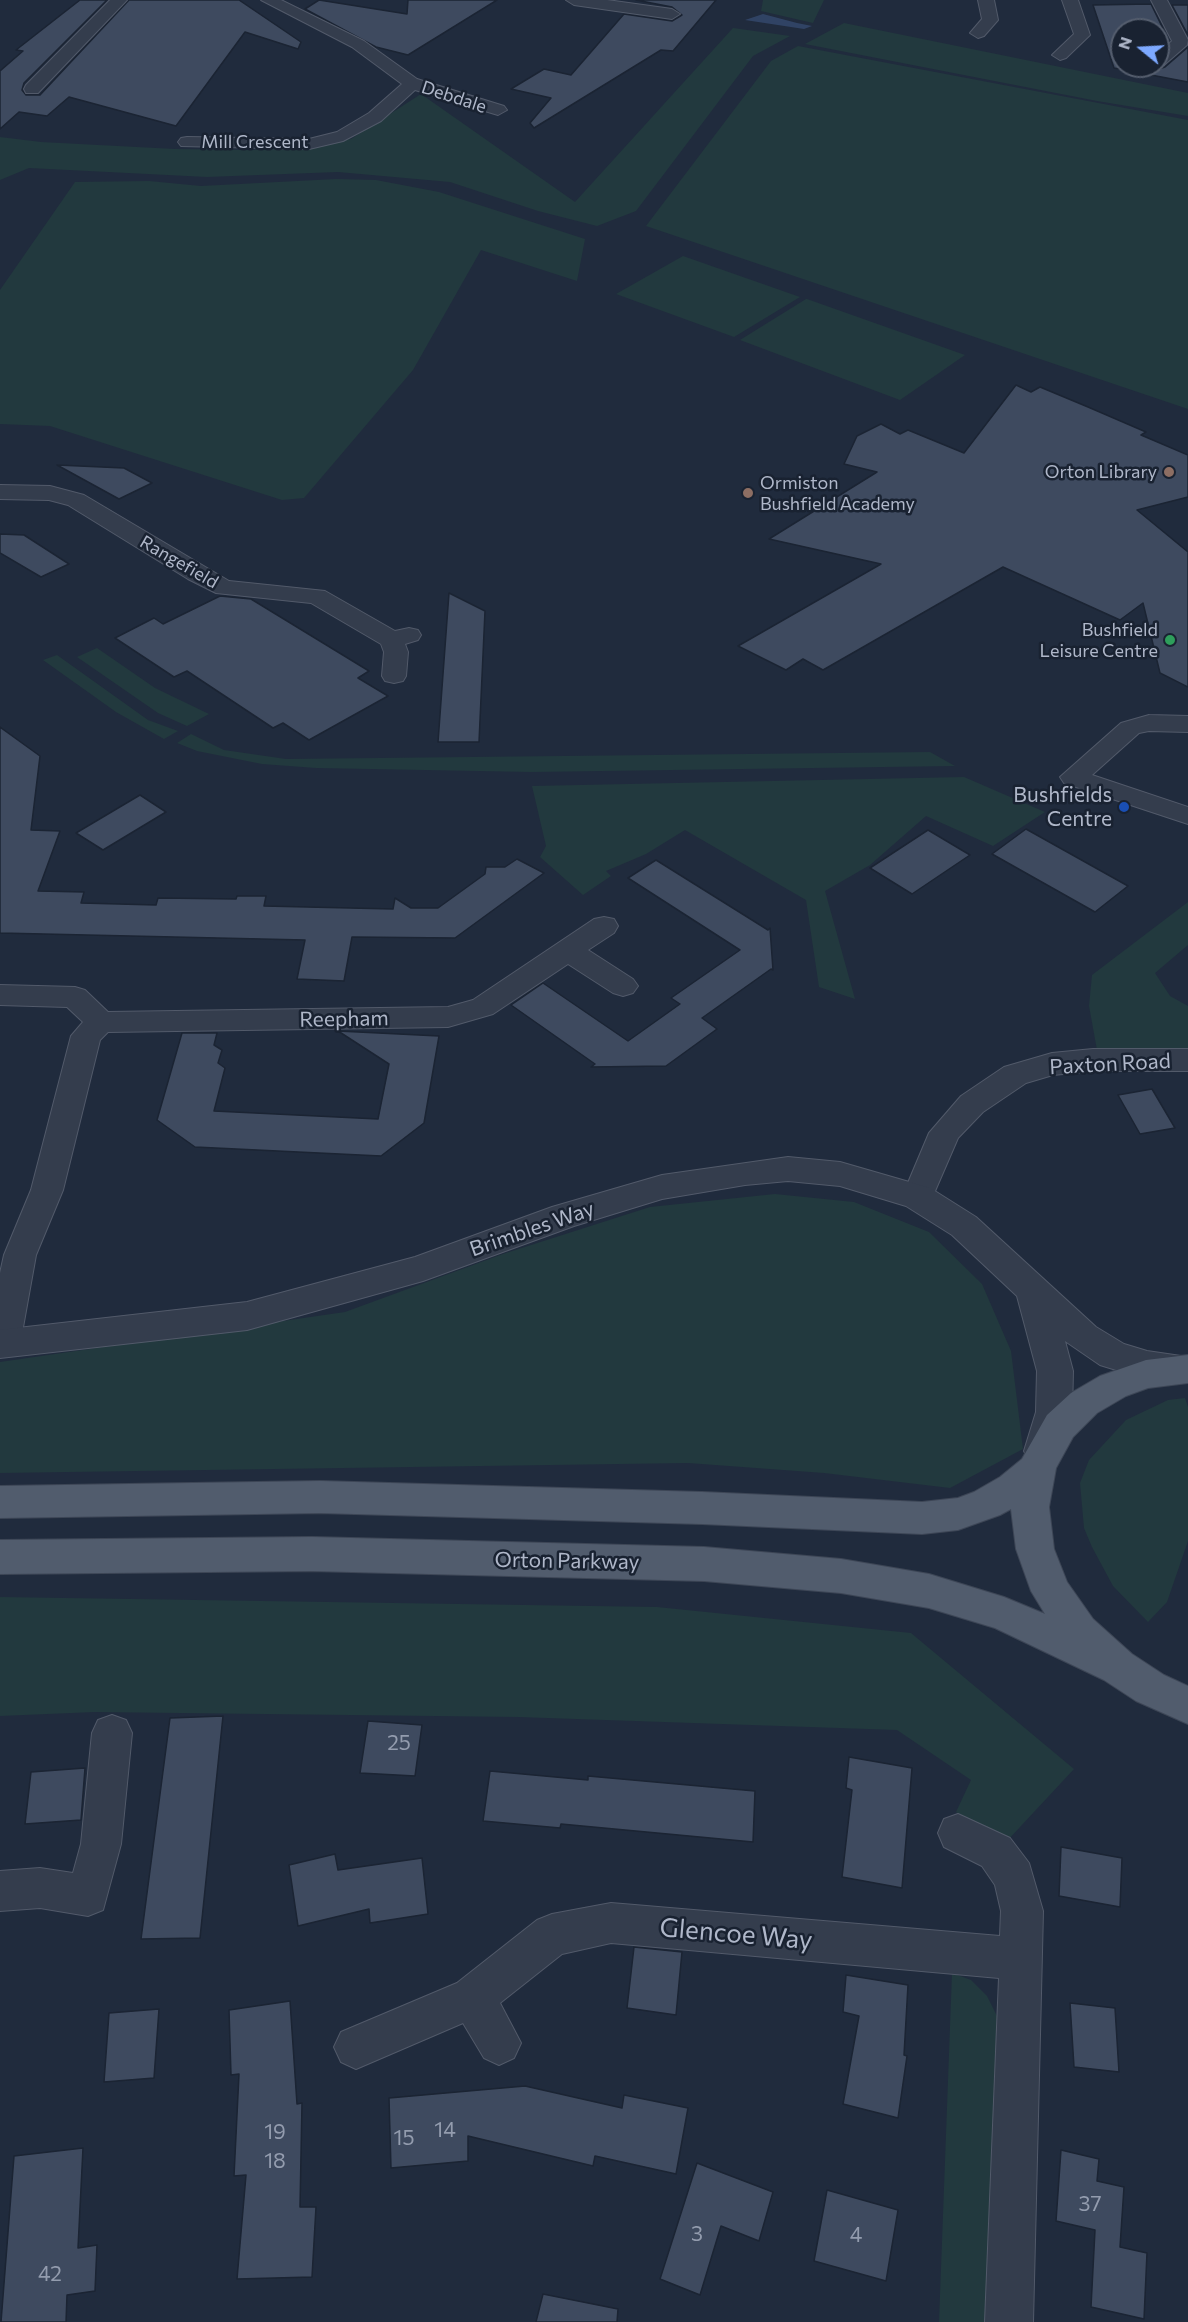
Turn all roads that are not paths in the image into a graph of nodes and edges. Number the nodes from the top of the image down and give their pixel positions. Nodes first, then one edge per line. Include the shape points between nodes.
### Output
1 (119, 0) edge
2 (269, 0) edge
3 (574, 0) edge
4 (986, 0) edge
5 (1070, 0) edge
6 (1159, 0) edge
7 (672, 14) dead end
8 (1168, 18) edge
9 (1170, 21) edge
10 (978, 33) dead end
11 (1170, 52) edge
12 (1060, 55) dead end
13 (411, 83) junction
14 (32, 89) dead end
15 (498, 110) dead end
16 (187, 142) dead end
17 (0, 492) edge
18 (394, 676) dead end
19 (1188, 724) edge
20 (1188, 816) edge
21 (604, 926) dead end
22 (569, 951) junction
23 (623, 986) dead end
24 (0, 995) edge
25 (101, 1022) junction
26 (1188, 1060) edge
27 (918, 1197) junction
28 (1034, 1291) junction
29 (2, 1344) edge
30 (1186, 1369) edge
31 (1040, 1460) junction
32 (0, 1502) edge
33 (0, 1557) edge
34 (1118, 1667) junction
35 (1187, 1706) edge
36 (112, 1733) dead end
37 (958, 1833) dead end
38 (0, 1891) edge
39 (1022, 1959) junction
40 (472, 1998) junction
41 (499, 2043) dead end
42 (356, 2047) dead end
43 (1009, 2322) edge

1 - 14 street
2 - 13 street, Debdale via 358,44
3 - 7 street
4 - 10 street via 990,20
5 - 12 street via 1082,35
6 - 8 street
9 - 11 street via 1181,42
13 - 15 street, Debdale
13 - 16 street, Mill Crescent via 375,117 343,136 309,144
17 - 18 street, Rangefield via 50,493 76,500 224,588 317,596 401,638
19 - 20 street via 1149,723 1130,728 1073,777
21 - 22 street, Reepham
22 - 23 street
22 - 25 street, Reepham via 483,1007 448,1017
24 - 25 street via 75,997
25 - 29 street via 86,1036 47,1190 20,1255
26 - 27 street, Paxton Road via 1072,1062 1015,1074 972,1104 945,1133
27 - 28 street, Brimbles Way via 964,1226
27 - 29 street, Brimbles Way via 840,1174 788,1169 734,1174 662,1186 564,1216 423,1268 247,1316
28 - 30 street, Brimbles Way via 1083,1337 1113,1355 1147,1365
28 - 31 street via 1055,1371 1054,1412
30 - 31 main road via 1146,1374 1113,1386 1084,1403 1060,1426
31 - 32 main road via 1014,1488 987,1504 958,1514 922,1518 320,1497
31 - 34 main road via 1030,1507 1035,1549 1051,1591 1079,1631
33 - 34 main road, Orton Parkway via 312,1554 704,1564 841,1576 928,1591 1004,1614
34 - 35 main road
36 - 38 street via 100,1844 88,1896 40,1888
37 - 39 street via 996,1852 1014,1877 1022,1911
39 - 40 street, Glencoe Way via 611,1923 552,1935
39 - 43 street
40 - 41 street
40 - 42 street, Glencoe Way

